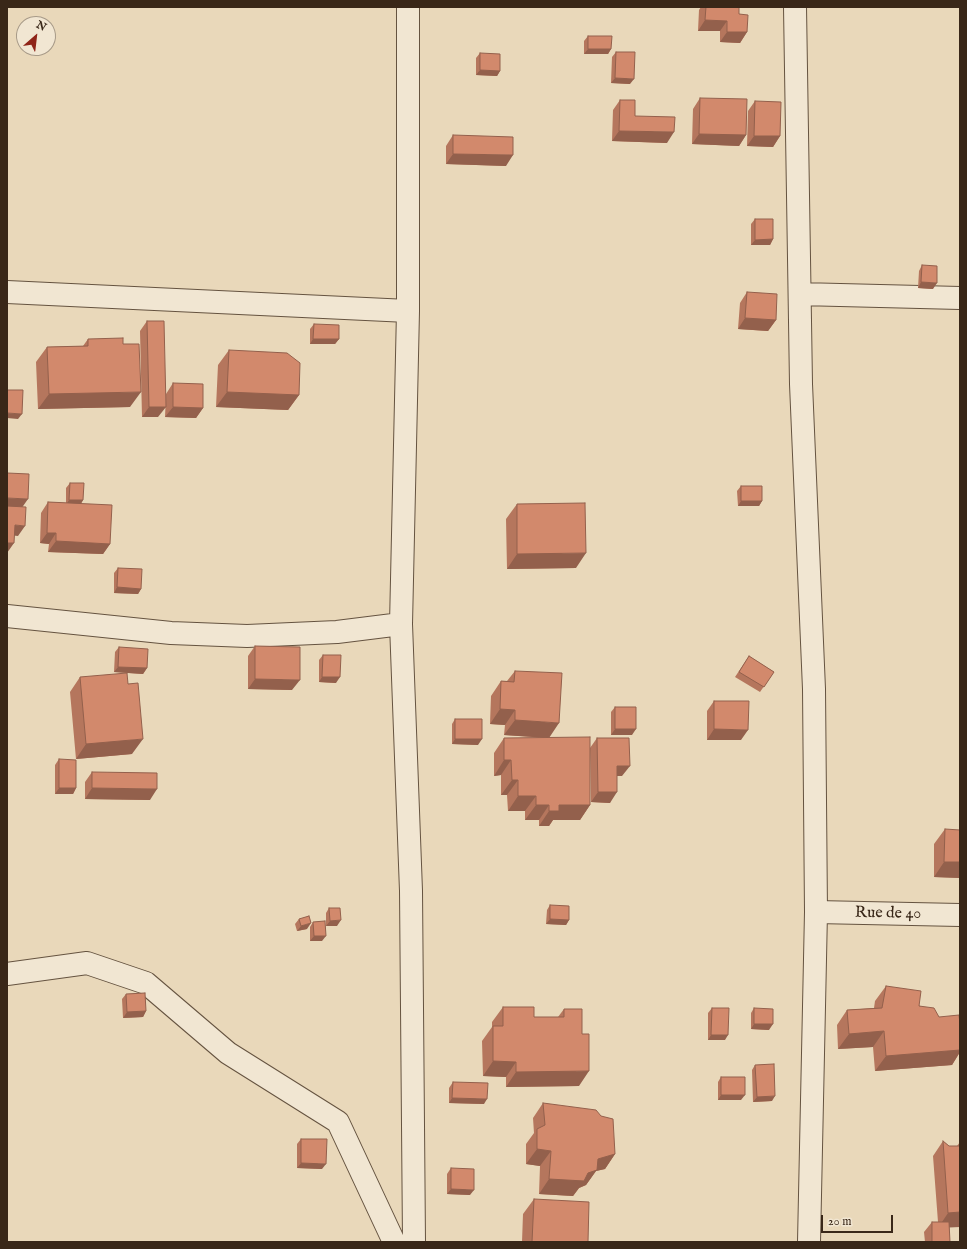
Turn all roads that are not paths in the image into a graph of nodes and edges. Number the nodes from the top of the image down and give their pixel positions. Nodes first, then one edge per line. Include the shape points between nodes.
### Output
1 (408, 7) edge
2 (795, 7) edge
3 (7, 292) edge
4 (800, 294) junction
5 (960, 298) edge
6 (408, 311) junction
7 (7, 616) edge
8 (401, 624) junction
9 (816, 912) junction
10 (960, 915) edge
11 (7, 974) edge
12 (394, 1242) edge
13 (414, 1242) edge
14 (809, 1242) edge

1 - 6 street
2 - 4 street
3 - 6 street
4 - 5 street
4 - 9 street via 801,384 814,689
6 - 8 street
7 - 8 street via 171,634 247,636 337,632
8 - 13 street via 411,891
9 - 10 street, Rue de 40
9 - 14 street
11 - 12 street via 87,963 146,983 228,1053 338,1122

